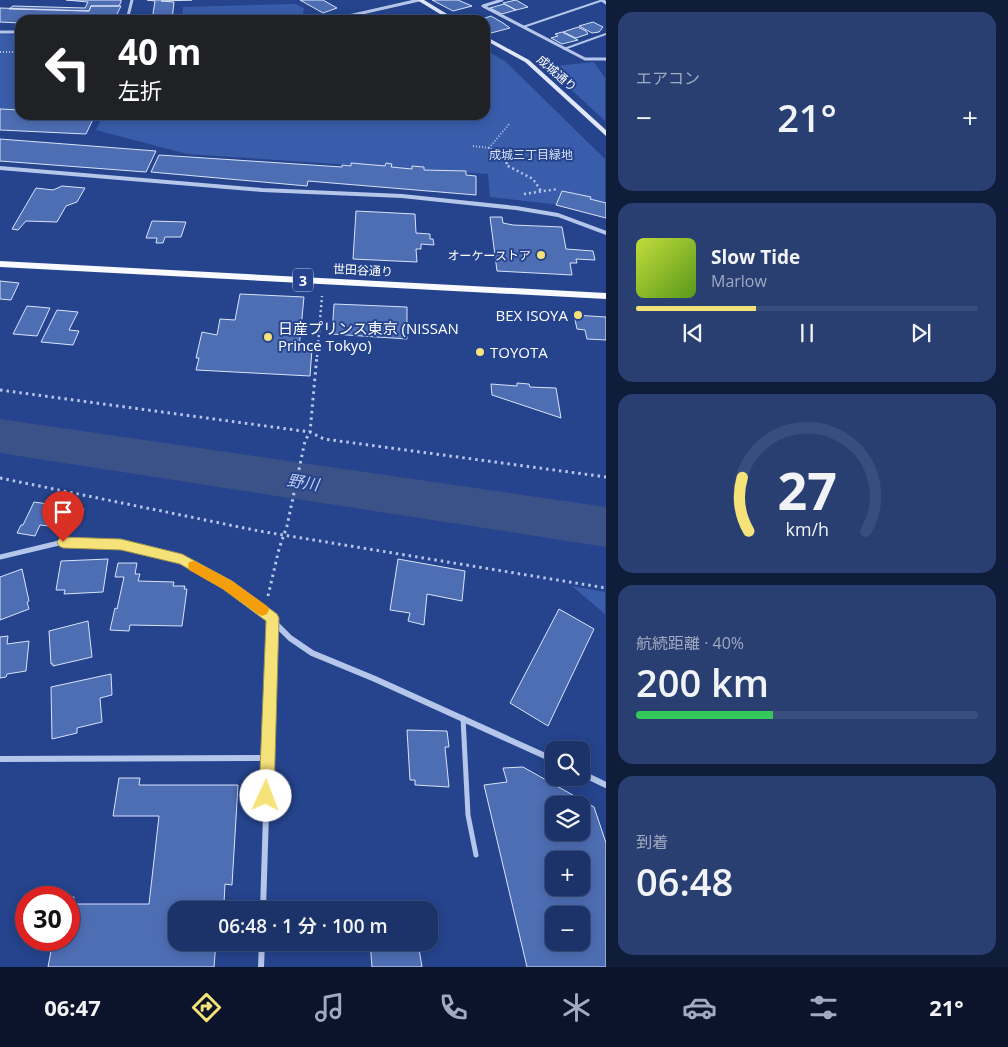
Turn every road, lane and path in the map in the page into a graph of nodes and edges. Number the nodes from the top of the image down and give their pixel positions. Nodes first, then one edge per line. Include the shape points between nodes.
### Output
1 (132, 0) edge
2 (420, 0) edge
3 (502, 0) edge
4 (602, 0) edge
5 (606, 4) edge
6 (128, 15) edge
7 (353, 15) edge
8 (446, 15) edge
9 (523, 27) junction
10 (0, 32) edge
11 (15, 32) edge
12 (606, 34) edge
13 (490, 41) edge
14 (564, 49) junction
15 (0, 52) edge
16 (15, 52) edge
17 (606, 59) edge
18 (510, 123) dead end
19 (606, 134) edge
20 (473, 146) dead end
21 (489, 148) junction
22 (0, 168) edge
23 (558, 189) dead end
24 (545, 190) dead end
25 (540, 191) dead end
26 (606, 233) edge
27 (0, 264) edge
28 (323, 281) junction
29 (606, 296) edge
30 (0, 390) edge
31 (310, 432) junction
32 (606, 477) edge
33 (0, 478) edge
34 (284, 535) junction
35 (0, 557) edge
36 (606, 588) edge
37 (264, 612) junction
38 (272, 618) junction
39 (463, 718) junction
40 (545, 756) edge
41 (268, 758) junction
42 (0, 760) edge
43 (590, 777) edge
44 (606, 785) edge
45 (476, 855) dead end
46 (263, 901) edge
47 (262, 951) edge
48 (261, 967) edge

1 - 6 street
2 - 7 street
2 - 8 street
3 - 9 street via 483,6
4 - 5 street
4 - 9 lane
9 - 14 street
10 - 11 street
12 - 14 lane
13 - 19 street, 成城通り via 527,61
14 - 17 street via 585,59
15 - 16 path
18 - 21 path
20 - 21 path
21 - 25 path via 508,159 506,165 533,179
22 - 26 street via 270,191 402,196 516,208 558,215
23 - 24 path
27 - 28 main road, 世田谷通り / 3
28 - 29 main road, 世田谷通り / 3
28 - 31 path
30 - 31 path
31 - 32 path via 324,439
31 - 34 path via 304,441
33 - 34 path
34 - 36 path
34 - 37 path
35 - 37 street via 63,542 121,545 182,560 227,585
37 - 38 street
38 - 39 street via 290,638 312,653
38 - 41 street
39 - 40 street
39 - 45 lane via 468,815
41 - 42 street
41 - 46 street
43 - 44 street
47 - 48 street

